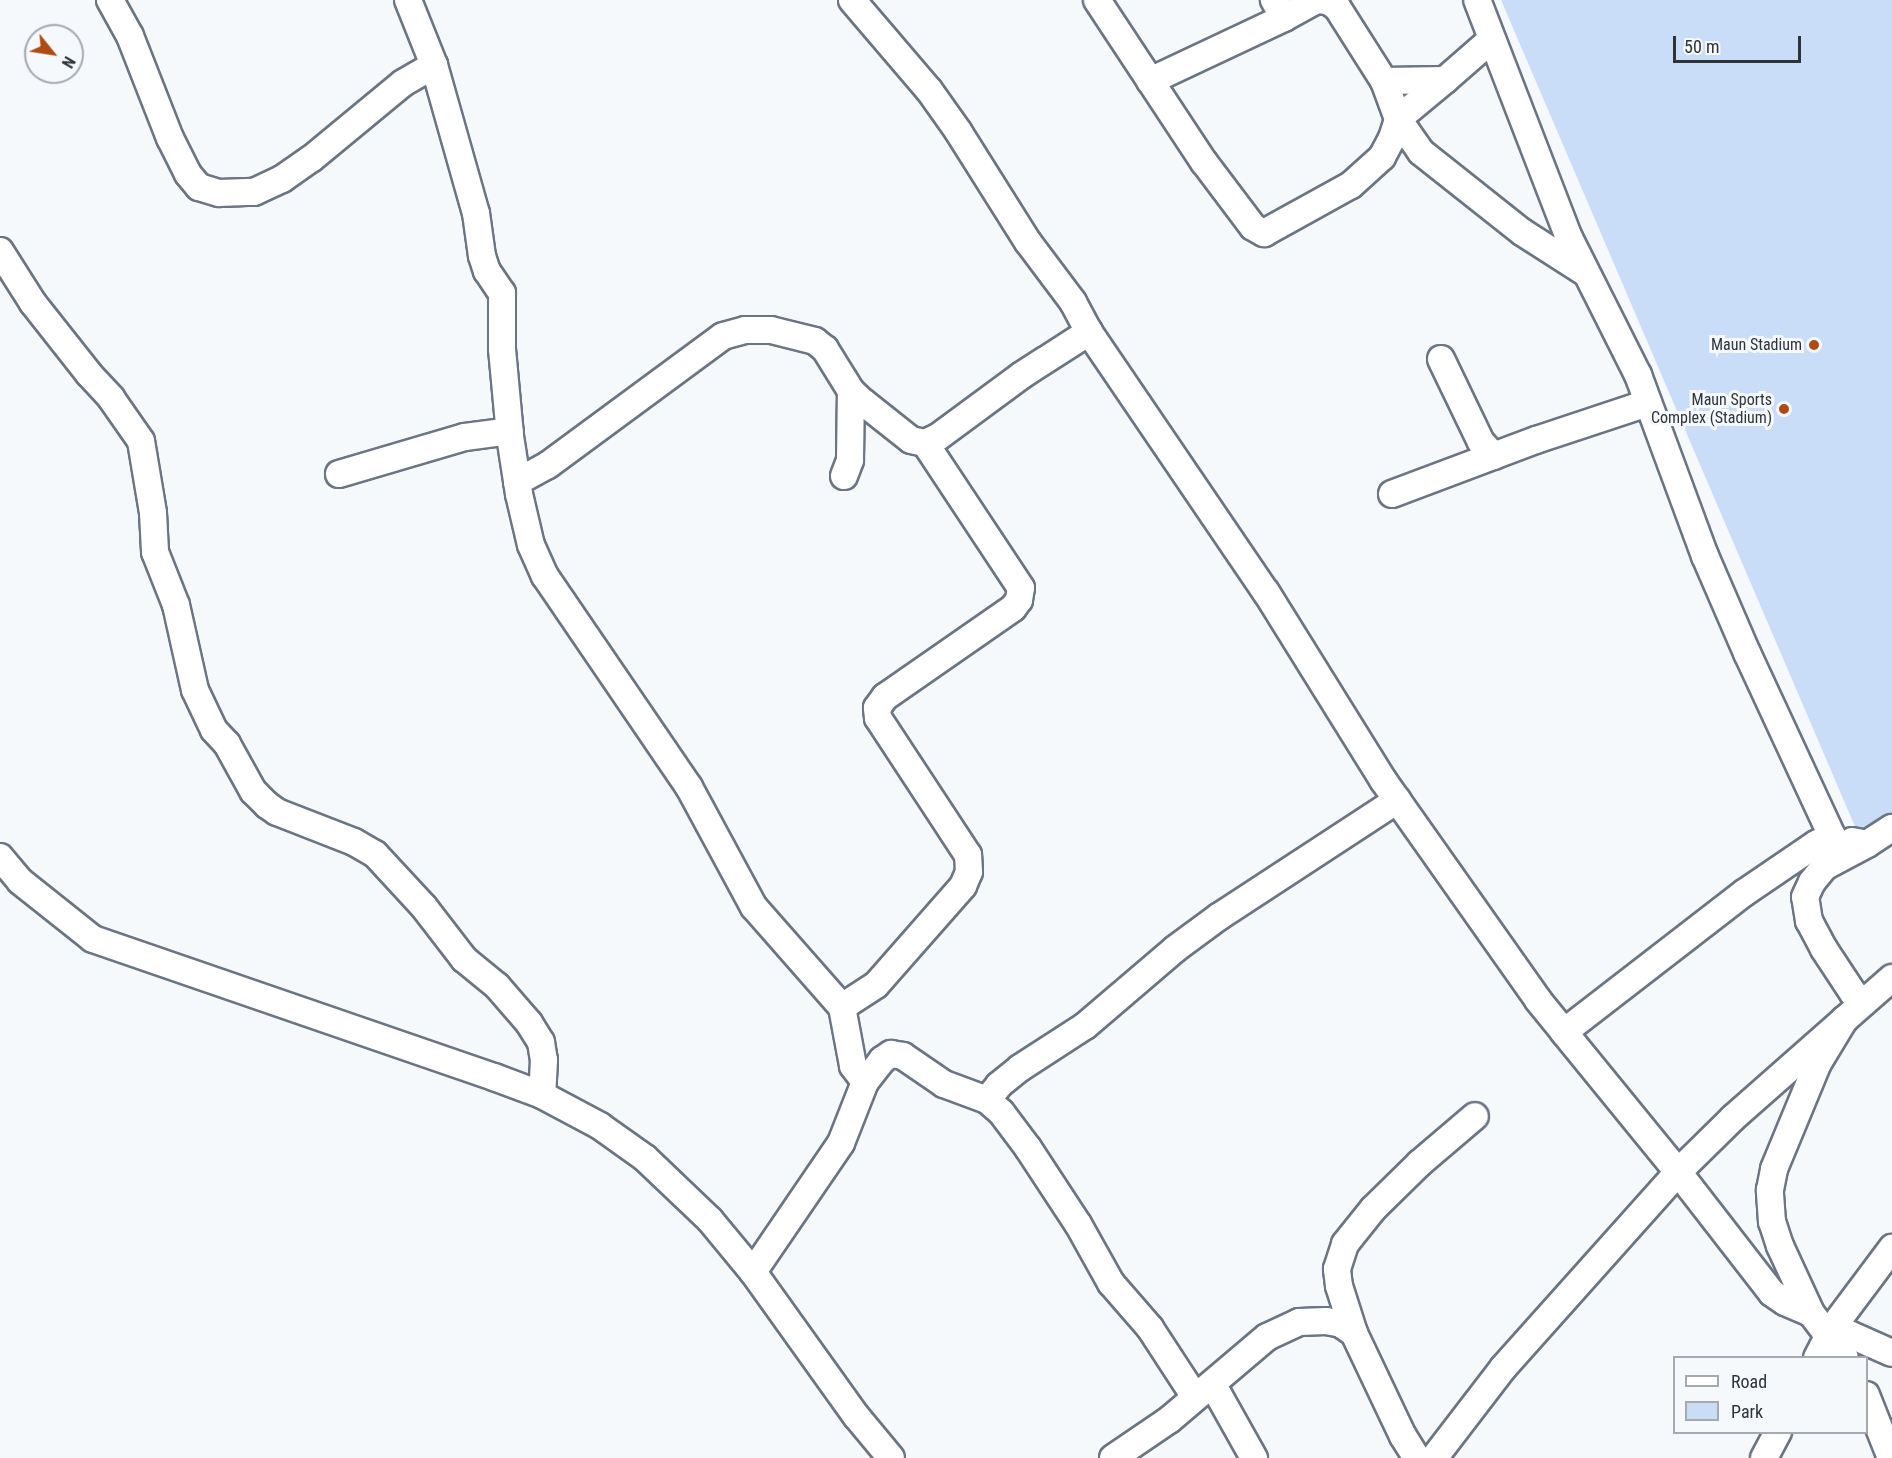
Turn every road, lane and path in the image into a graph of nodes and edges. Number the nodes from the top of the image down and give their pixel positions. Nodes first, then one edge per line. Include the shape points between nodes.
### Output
1 (110, 0) edge
2 (408, 0) edge
3 (852, 0) edge
4 (1097, 0) edge
5 (1477, 0) edge
6 (1279, 9) edge
7 (1492, 39) junction
8 (434, 64) junction
9 (1444, 80) junction
10 (1150, 81) junction
11 (1384, 81) junction
12 (1398, 119) junction
13 (0, 251) edge
14 (1586, 274) junction
15 (1089, 332) junction
16 (1441, 359) dead end
17 (852, 391) junction
18 (1648, 404) junction
19 (510, 431) junction
20 (925, 443) junction
21 (1494, 456) junction
22 (339, 474) dead end
23 (844, 476) dead end
24 (517, 482) junction
25 (1392, 494) dead end
26 (1397, 800) junction
27 (1892, 828) edge
28 (1832, 836) junction
29 (1868, 844) junction
30 (0, 857) edge
31 (1892, 978) edge
32 (1864, 1002) junction
33 (842, 1007) junction
34 (1844, 1020) junction
35 (1564, 1032) junction
36 (865, 1082) junction
37 (542, 1095) junction
38 (987, 1100) junction
39 (1475, 1116) dead end
40 (1678, 1172) junction
41 (1892, 1248) edge
42 (753, 1272) junction
43 (1811, 1313) junction
44 (1831, 1331) junction
45 (1354, 1333) junction
46 (1892, 1353) edge
47 (1818, 1356) edge
48 (1844, 1356) edge
49 (1204, 1391) junction
50 (1868, 1400) edge
51 (1777, 1434) edge
52 (891, 1458) edge
53 (1113, 1458) edge
54 (1254, 1458) edge
55 (1417, 1458) edge
56 (1434, 1458) edge
57 (1764, 1458) edge
58 (1891, 1458) edge

1 - 8 street via 130,36 188,174 199,187 219,193 254,192 282,179
2 - 8 street
3 - 15 street via 929,90 1028,242 1073,302
4 - 10 street
5 - 7 street
6 - 10 street
6 - 11 street via 1328,1 1337,8
7 - 9 street
7 - 14 street
8 - 19 street via 476,213 482,256 502,293 502,349
9 - 11 street
9 - 12 street
10 - 12 street via 1253,227 1264,232 1351,185 1382,157
11 - 12 street
12 - 14 street via 1421,152 1443,172
13 - 37 street via 33,303 141,441 155,552 176,605 195,690 214,730 267,805 375,854 424,907 464,959 497,986 541,1042
14 - 18 street via 1638,375
15 - 20 street via 1022,375 938,438
15 - 26 street via 1266,592
16 - 21 street via 1481,442
17 - 20 street via 911,440
17 - 23 street via 850,460
17 - 24 street via 825,349 815,341 771,330 745,330 723,336 548,465
18 - 21 street
18 - 28 street via 1705,556
19 - 22 street via 465,437
19 - 24 street
20 - 33 street via 1021,588 1013,608 885,697 877,708 878,718 968,855 969,872 963,886 876,985
21 - 25 street
24 - 33 street via 531,545 545,576 689,787 754,907
26 - 35 street
26 - 38 street via 1220,916 1085,1026 1020,1068
27 - 29 street
28 - 29 street
28 - 35 street via 1760,881
29 - 32 street via 1824,867 1805,897 1809,921 1824,949 1853,993
30 - 37 street via 20,881 93,939
31 - 32 street
32 - 34 street
33 - 36 street via 853,1066
34 - 40 street
34 - 43 street via 1818,1063 1774,1169 1770,1190 1772,1222 1780,1246
35 - 40 street
36 - 38 street via 891,1054 903,1056 952,1087
36 - 42 street via 841,1143
37 - 42 street via 600,1126 645,1158 710,1220
38 - 49 street via 1028,1148 1107,1278
39 - 45 street via 1420,1163 1344,1244 1337,1269
40 - 43 street via 1772,1293
40 - 56 street via 1503,1368
41 - 44 street
42 - 52 street
43 - 44 street
44 - 46 street
44 - 47 street
44 - 48 street
45 - 49 street via 1341,1324 1326,1321 1285,1326 1254,1346
45 - 55 street
49 - 53 street via 1170,1420
49 - 54 street
50 - 58 street
51 - 57 street

